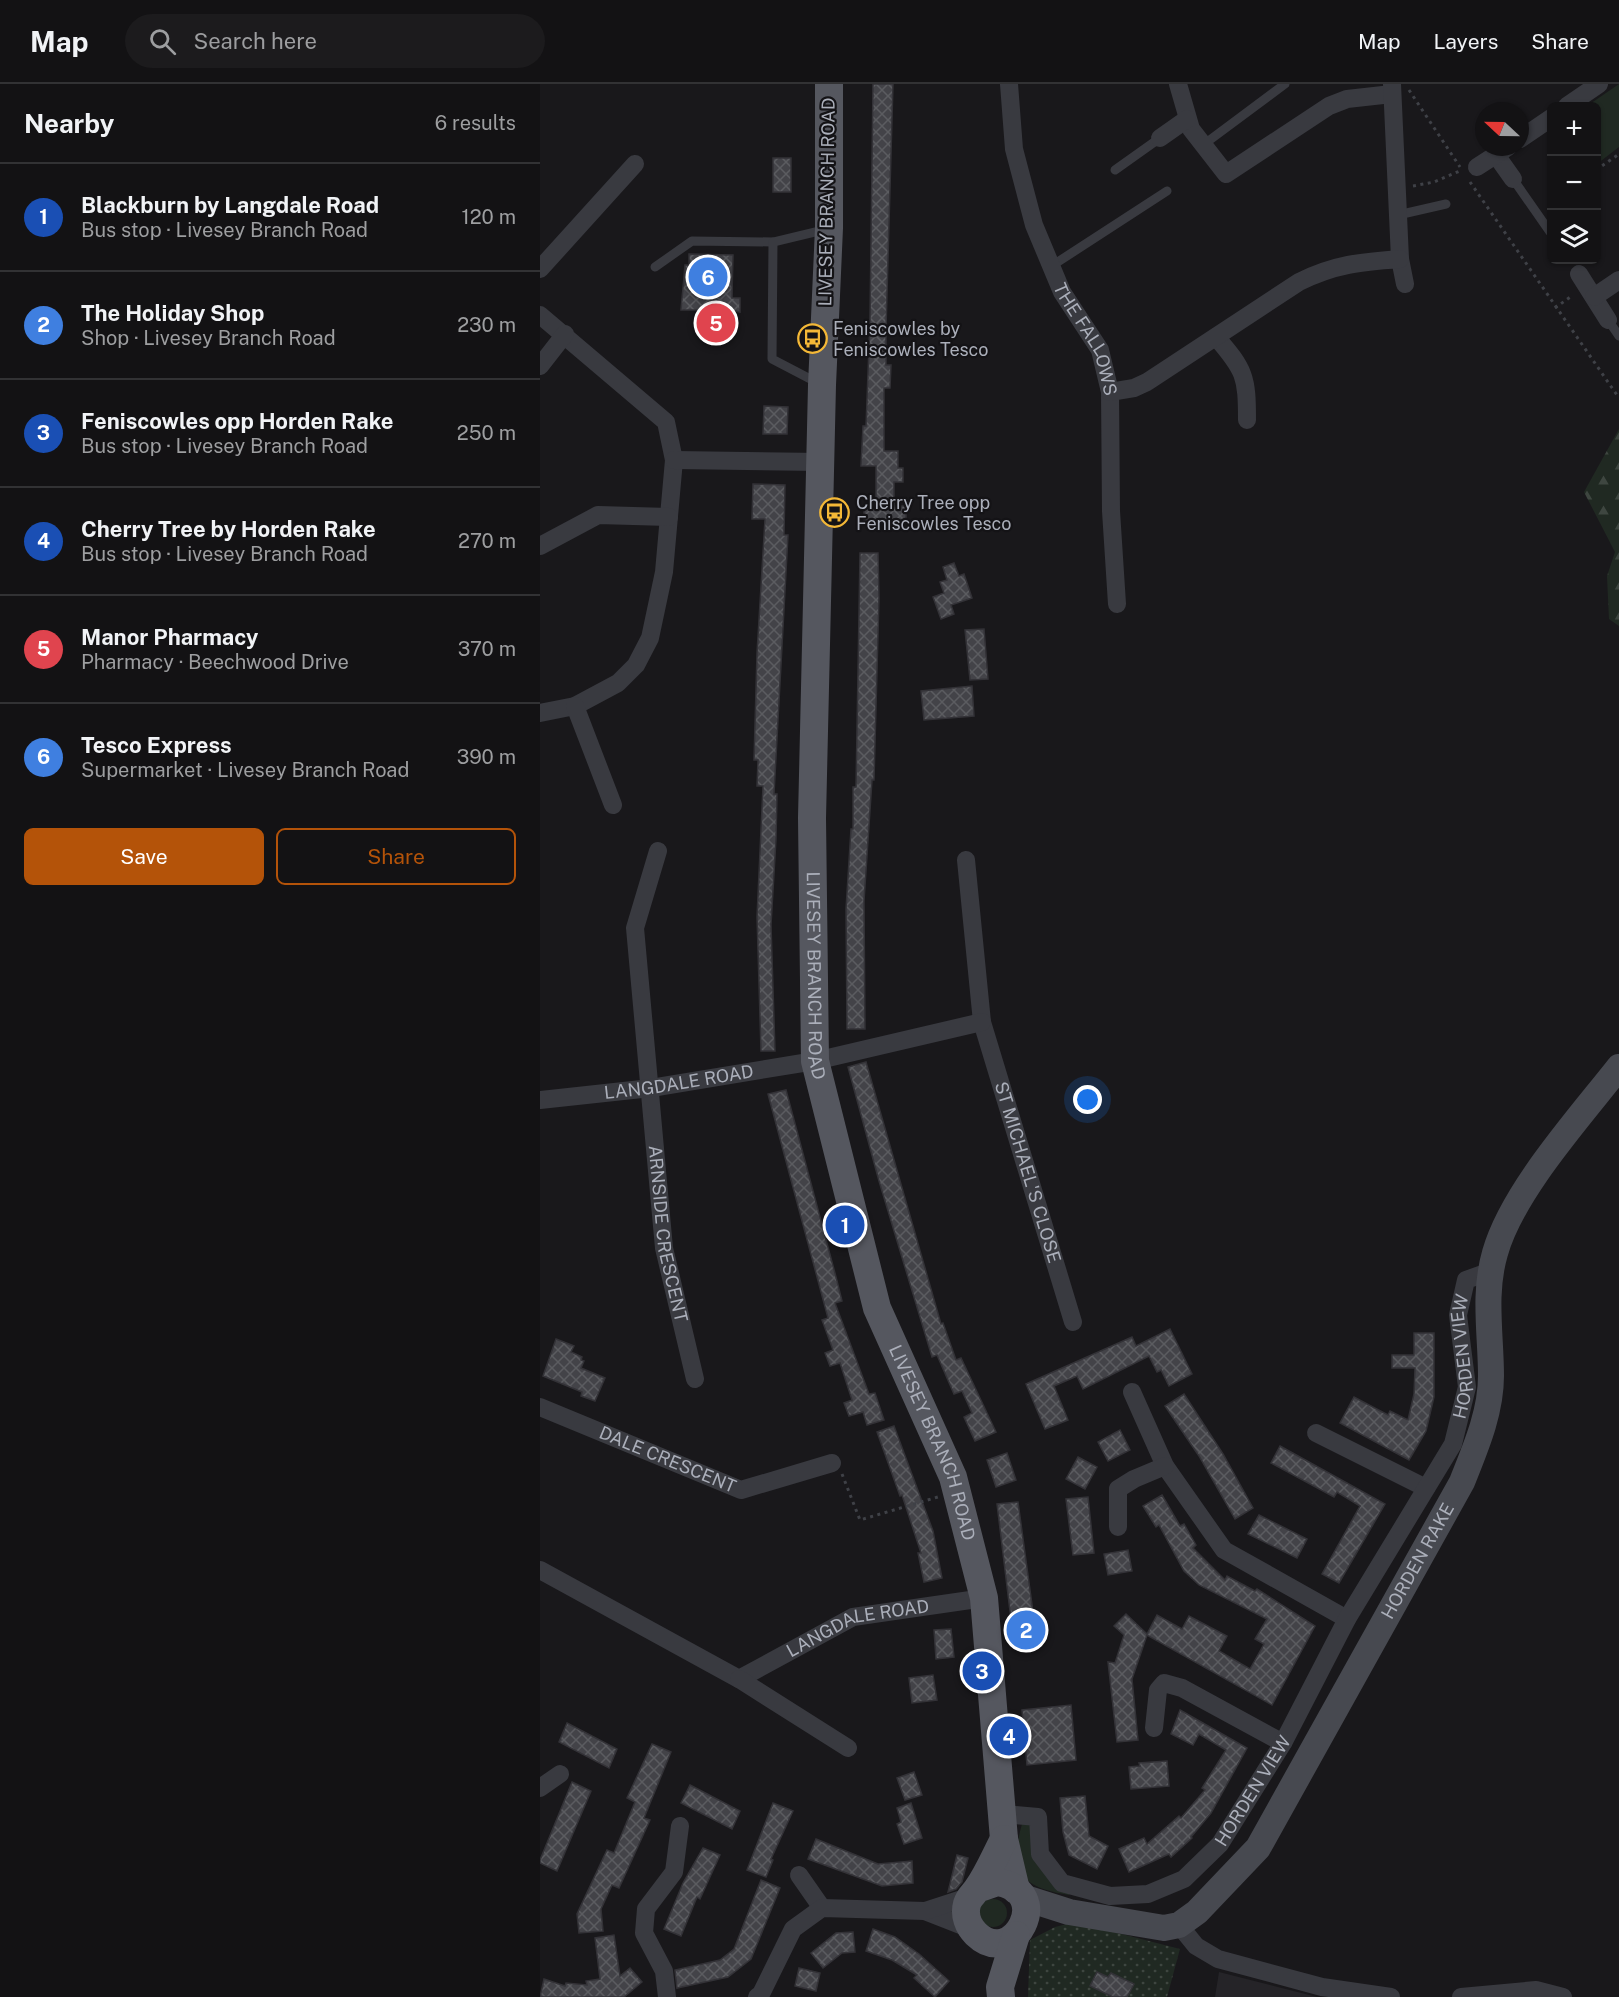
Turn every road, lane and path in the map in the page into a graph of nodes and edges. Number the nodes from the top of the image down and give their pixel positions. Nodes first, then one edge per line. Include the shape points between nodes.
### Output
1 (829, 84) edge
2 (1009, 84) edge
3 (1178, 84) edge
4 (1285, 84) edge
5 (1599, 84) edge
6 (1396, 87) edge
7 (1573, 102) edge
8 (1187, 119) junction
9 (1547, 121) edge
10 (1529, 133) edge
11 (1160, 138) joint
12 (1203, 146) junction
13 (1619, 154) edge
14 (1492, 156) edge
15 (1504, 156) edge
16 (635, 164) dead end
17 (1601, 167) edge
18 (1469, 168) junction
19 (1114, 170) dead end
20 (1513, 179) joint
21 (1397, 187) junction
22 (1167, 191) dead end
23 (1446, 204) dead end
24 (1398, 215) junction
25 (829, 228) junction
26 (1547, 228) edge
27 (773, 243) junction
28 (1400, 259) junction
29 (655, 267) dead end
30 (1050, 267) junction
31 (540, 269) edge
32 (1619, 280) edge
33 (1405, 284) dead end
34 (1587, 286) junction
35 (1555, 308) junction
36 (540, 315) edge
37 (1608, 320) joint
38 (565, 334) junction
39 (1619, 336) edge
40 (1216, 337) junction
41 (540, 366) edge
42 (822, 385) junction
43 (1110, 392) junction
44 (1619, 398) edge
45 (1247, 420) dead end
46 (674, 460) junction
47 (821, 462) junction
48 (669, 517) junction
49 (540, 546) edge
50 (1117, 604) dead end
51 (575, 706) junction
52 (540, 713) edge
53 (613, 805) dead end
54 (658, 851) dead end
55 (966, 860) dead end
56 (982, 1022) junction
57 (815, 1061) junction
58 (1619, 1067) edge
59 (651, 1088) junction
60 (540, 1100) edge
61 (1491, 1271) junction
62 (1073, 1322) dead end
63 (695, 1379) dead end
64 (1132, 1392) dead end
65 (540, 1407) edge
66 (1316, 1433) dead end
67 (832, 1463) joint
68 (1165, 1466) junction
69 (1426, 1488) junction
70 (944, 1496) dead end
71 (1118, 1527) dead end
72 (540, 1570) edge
73 (984, 1598) junction
74 (1347, 1619) junction
75 (739, 1679) junction
76 (1154, 1728) dead end
77 (1283, 1743) junction
78 (848, 1748) dead end
79 (560, 1774) dead end
80 (540, 1788) edge
81 (680, 1826) dead end
82 (1004, 1827) junction
83 (799, 1875) dead end
84 (974, 1893) junction
85 (1019, 1893) junction
86 (822, 1908) junction
87 (925, 1911) junction
88 (1069, 1912) junction
89 (1179, 1925) junction
90 (975, 1933) junction
91 (1018, 1933) junction
92 (1000, 1992) edge
93 (1540, 1993) edge
94 (760, 1996) edge
95 (667, 1997) edge
96 (1388, 1997) edge
97 (1461, 1997) edge
98 (1563, 1997) edge

1 - 25 main road, LIVESEY BRANCH ROAD
2 - 30 street, THE FALLOWS via 1014,149 1034,225
3 - 8 street
4 - 12 lane
5 - 7 street
6 - 12 street via 1329,106 1226,174
6 - 18 path
6 - 21 street
8 - 11 street
8 - 12 street
9 - 10 street
11 - 19 lane
13 - 17 path
14 - 18 street
15 - 20 street
16 - 31 street
18 - 21 path via 1434,182
18 - 35 path
20 - 26 lane
21 - 24 street
22 - 30 lane
23 - 24 lane
24 - 28 street
25 - 27 lane
25 - 42 main road, LIVESEY BRANCH ROAD
27 - 29 lane via 692,241
27 - 42 lane via 772,359
28 - 33 street
28 - 40 street via 1346,263 1321,271
30 - 43 street, THE FALLOWS via 1100,350
32 - 34 street
34 - 35 path
34 - 37 street
35 - 44 path
36 - 38 street
37 - 39 lane
38 - 41 street
38 - 46 street via 666,422
40 - 43 street via 1147,382
40 - 45 street via 1244,375
42 - 47 main road, LIVESEY BRANCH ROAD
43 - 50 street, THE FALLOWS
46 - 47 street
46 - 48 street
47 - 57 main road, LIVESEY BRANCH ROAD via 812,818
48 - 49 street via 598,515
48 - 51 street via 664,573 650,638 636,665 618,684
51 - 52 street
51 - 53 street
54 - 59 street, ARNSIDE CRESCENT via 635,928
55 - 56 street, ST MICHAEL'S CLOSE
56 - 57 street
56 - 62 street, ST MICHAEL'S CLOSE
57 - 59 street, LANGDALE ROAD
57 - 73 main road, LIVESEY BRANCH ROAD via 877,1308 953,1477
58 - 61 street, HORDEN RAKE via 1547,1159 1503,1233
59 - 60 street, LANGDALE ROAD
59 - 63 street, ARNSIDE CRESCENT via 664,1248
61 - 69 street, HORDEN VIEW via 1466,1280 1458,1315 1467,1387 1453,1444
61 - 89 street, HORDEN RAKE via 1491,1379 1481,1434 1462,1482 1258,1848 1210,1899
64 - 68 street
65 - 67 street, DALE CRESCENT via 741,1490
66 - 69 street
67 - 70 path via 837,1461 860,1520
68 - 71 street via 1118,1489
68 - 74 street via 1224,1550
69 - 74 street, HORDEN VIEW
72 - 75 street
73 - 75 street, LANGDALE ROAD via 853,1617
73 - 82 main road, LIVESEY BRANCH ROAD
74 - 77 street, HORDEN VIEW
75 - 78 street
76 - 77 street via 1158,1690 1164,1683 1182,1688
77 - 82 street, HORDEN VIEW via 1220,1844 1185,1879 1148,1894 1110,1896 1062,1883 1040,1854 1038,1816
79 - 80 street
81 - 95 street via 674,1872 646,1909 644,1933 664,1971
82 - 84 main road, LIVESEY BRANCH ROAD
82 - 85 main road, LIVESEY BRANCH ROAD
83 - 86 street
84 - 85 main road via 997,1882
84 - 87 street
84 - 90 main road, LIVESEY BRANCH ROAD via 966,1913
85 - 88 street
85 - 91 main road, LIVESEY BRANCH ROAD via 1026,1914
86 - 87 street
86 - 94 street via 793,1929
87 - 90 street
88 - 89 street via 1145,1927
88 - 91 street
89 - 96 street via 1196,1946 1218,1959 1322,1987
90 - 91 main road via 1001,1942
90 - 92 main road, LIVESEY BRANCH ROAD
91 - 92 main road, LIVESEY BRANCH ROAD
93 - 97 street
93 - 98 street

